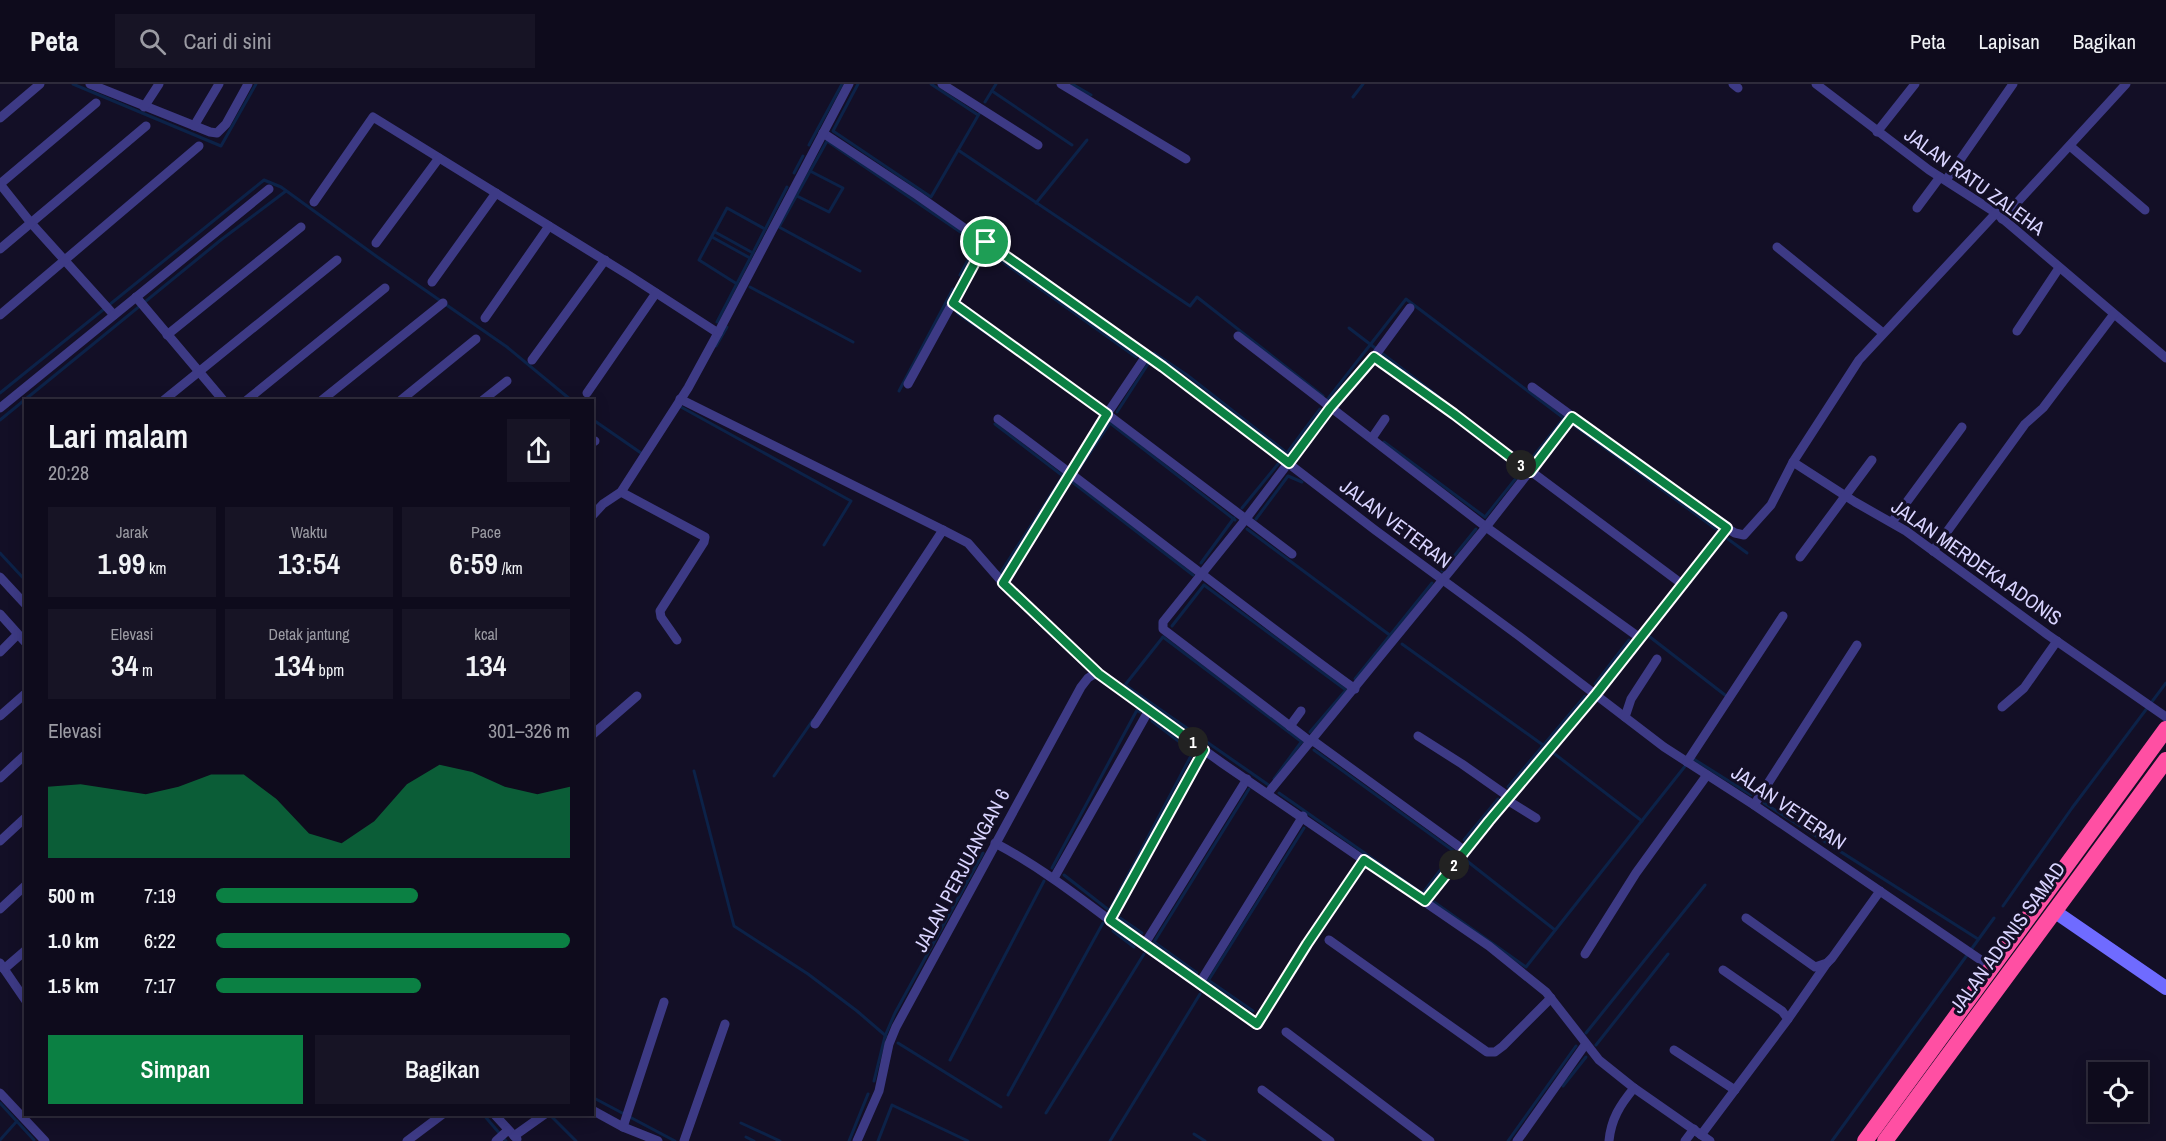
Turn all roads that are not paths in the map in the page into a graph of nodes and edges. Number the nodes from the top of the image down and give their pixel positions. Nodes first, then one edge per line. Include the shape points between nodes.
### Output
1 (40, 84) edge
2 (93, 84) edge
3 (159, 84) edge
4 (219, 84) edge
5 (248, 84) edge
6 (849, 84) edge
7 (942, 84) edge
8 (1061, 84) edge
9 (1816, 84) edge
10 (1915, 84) edge
11 (2013, 84) edge
12 (2126, 84) edge
13 (96, 103) dead end
14 (144, 107) junction
15 (0, 118) edge
16 (146, 126) dead end
17 (194, 126) junction
18 (1877, 132) junction
19 (823, 134) junction
20 (1038, 145) dead end
21 (199, 146) dead end
22 (2070, 146) junction
23 (439, 158) junction
24 (1186, 159) dead end
25 (1943, 178) junction
26 (269, 189) dead end
27 (496, 193) junction
28 (314, 202) dead end
29 (1917, 208) dead end
30 (2145, 210) dead end
31 (1999, 216) junction
32 (31, 223) junction
33 (549, 226) junction
34 (301, 227) dead end
35 (986, 242) junction
36 (376, 243) dead end
37 (1777, 247) dead end
38 (0, 249) edge
39 (64, 260) junction
40 (337, 260) dead end
41 (605, 260) junction
42 (2060, 267) junction
43 (432, 282) dead end
44 (384, 288) dead end
45 (656, 293) junction
46 (141, 303) junction
47 (443, 303) dead end
48 (953, 303) junction
49 (1410, 308) dead end
50 (111, 312) junction
51 (2114, 314) junction
52 (0, 315) edge
53 (485, 318) dead end
54 (2017, 331) dead end
55 (718, 333) junction
56 (1883, 333) junction
57 (167, 334) junction
58 (1238, 336) dead end
59 (477, 339) dead end
60 (1146, 356) junction
61 (1374, 357) junction
62 (2166, 358) edge
63 (532, 360) dead end
64 (199, 372) junction
65 (507, 381) dead end
66 (908, 384) dead end
67 (1532, 387) dead end
68 (587, 393) dead end
69 (165, 399) edge
70 (222, 399) edge
71 (248, 399) edge
72 (323, 399) edge
73 (402, 399) edge
74 (484, 399) edge
75 (680, 399) junction
76 (0, 408) edge
77 (1330, 408) junction
78 (1107, 414) junction
79 (1572, 417) junction
80 (998, 419) dead end
81 (1385, 419) dead end
82 (1962, 427) dead end
83 (1372, 438) junction
84 (1872, 460) dead end
85 (1793, 462) junction
86 (1289, 463) junction
87 (1530, 472) junction
88 (1071, 473) junction
89 (621, 492) junction
90 (1846, 496) junction
91 (594, 514) edge
92 (1245, 520) junction
93 (1892, 522) junction
94 (1486, 527) junction
95 (1727, 528) junction
96 (943, 530) junction
97 (1933, 551) junction
98 (1292, 554) dead end
99 (1800, 557) dead end
100 (1202, 574) junction
101 (0, 577) edge
102 (1443, 581) junction
103 (1003, 583) junction
104 (1682, 584) junction
105 (24, 603) edge
106 (0, 614) edge
107 (1783, 616) dead end
108 (17, 635) junction
109 (1640, 638) junction
110 (677, 640) dead end
111 (24, 641) edge
112 (2057, 641) junction
113 (1857, 645) dead end
114 (0, 651) edge
115 (1657, 659) dead end
116 (1096, 674) junction
117 (1355, 689) junction
118 (1596, 694) junction
119 (24, 695) edge
120 (637, 696) dead end
121 (2002, 707) dead end
122 (1149, 710) junction
123 (1301, 711) dead end
124 (2163, 714) edge
125 (0, 716) edge
126 (1625, 717) junction
127 (815, 724) dead end
128 (1290, 726) junction
129 (2166, 729) edge
130 (594, 733) edge
131 (1418, 736) dead end
132 (1312, 741) junction
133 (1204, 750) junction
134 (24, 756) edge
135 (2166, 760) edge
136 (1687, 762) junction
137 (1707, 775) junction
138 (0, 778) edge
139 (1247, 779) junction
140 (2126, 784) junction
141 (1268, 793) junction
142 (2140, 794) junction
143 (1508, 798) junction
144 (1754, 805) junction
145 (1303, 816) junction
146 (1536, 818) dead end
147 (24, 819) edge
148 (0, 841) edge
149 (995, 843) junction
150 (1465, 851) junction
151 (1364, 860) junction
152 (1054, 878) junction
153 (24, 887) edge
154 (1880, 891) junction
155 (1425, 901) junction
156 (0, 909) edge
157 (2054, 910) junction
158 (1746, 918) dead end
159 (1110, 920) junction
160 (1329, 940) dead end
161 (1144, 945) junction
162 (24, 951) edge
163 (1585, 954) dead end
164 (1827, 963) junction
165 (2, 966) edge
166 (1991, 967) junction
167 (1723, 970) dead end
168 (1199, 984) junction
169 (2166, 988) edge
170 (24, 998) edge
171 (1551, 998) junction
172 (664, 1002) dead end
173 (1788, 1019) junction
174 (1962, 1022) junction
175 (725, 1024) dead end
176 (1286, 1032) dead end
177 (1585, 1045) junction
178 (1674, 1050) dead end
179 (1634, 1088) junction
180 (1262, 1090) dead end
181 (1735, 1090) junction
182 (0, 1093) edge
183 (594, 1111) edge
184 (440, 1116) edge
185 (496, 1116) edge
186 (542, 1116) edge
187 (623, 1127) junction
188 (1697, 1132) junction
189 (508, 1137) edge
190 (44, 1141) edge
191 (407, 1141) edge
192 (658, 1141) edge
193 (684, 1141) edge
194 (857, 1141) edge
195 (1330, 1141) edge
196 (1430, 1141) edge
197 (1517, 1141) edge
198 (1609, 1141) edge
199 (1685, 1141) edge
200 (1710, 1141) edge
201 (1864, 1141) edge
202 (1885, 1141) edge

1 - 15 street
2 - 14 street
3 - 14 street
4 - 17 street
5 - 17 street via 217,133
6 - 19 street
7 - 20 street
8 - 24 street
9 - 18 street, JALAN RATU ZALEHA
10 - 18 street
11 - 25 street
12 - 22 street
13 - 32 street via 0,184
14 - 17 street
16 - 32 street
18 - 25 street, JALAN RATU ZALEHA
19 - 35 street, JALAN VETERAN
19 - 55 street
21 - 39 street
22 - 30 street
22 - 31 street
23 - 27 street
23 - 28 street via 373,117
23 - 36 street
25 - 29 street
25 - 31 street, JALAN RATU ZALEHA
26 - 46 street
27 - 33 street
27 - 43 street
31 - 42 street, JALAN RATU ZALEHA
31 - 56 street
32 - 38 street
32 - 39 street
33 - 41 street
33 - 53 street
34 - 57 street
35 - 48 street
35 - 60 street, JALAN VETERAN
37 - 56 street
39 - 50 street
39 - 52 street
40 - 64 street
41 - 45 street
41 - 63 street
42 - 51 street, JALAN RATU ZALEHA
42 - 54 street
44 - 71 street
45 - 55 street
45 - 68 street
46 - 50 street
46 - 57 street
47 - 72 street
48 - 66 street
48 - 78 street
49 - 61 street
50 - 76 street
51 - 62 street, JALAN RATU ZALEHA
51 - 97 street via 2043,408 2025,424
55 - 75 street
56 - 85 street via 1859,360
57 - 64 street
58 - 77 street
59 - 73 street
60 - 78 street
60 - 86 street, JALAN VETERAN
61 - 77 street
61 - 87 street
64 - 69 street
64 - 70 street
65 - 74 street
67 - 79 street
75 - 89 street
75 - 96 street
77 - 83 street
77 - 86 street
78 - 88 street
78 - 92 street
79 - 87 street
79 - 95 street
80 - 88 street
81 - 83 street
82 - 93 street
83 - 94 street
84 - 90 street
85 - 90 street, JALAN MERDEKA ADONIS
85 - 95 street via 1771,505 1747,533 1740,536
86 - 92 street
86 - 102 street, JALAN VETERAN
87 - 94 street
87 - 104 street
88 - 100 street
88 - 103 street
89 - 91 street
89 - 110 street via 705,537 660,611
90 - 93 street, JALAN MERDEKA ADONIS
90 - 99 street
92 - 98 street
92 - 100 street
93 - 97 street, JALAN MERDEKA ADONIS
94 - 102 street
94 - 109 street
95 - 104 street
96 - 103 street via 968,543
96 - 127 street
97 - 112 street, JALAN MERDEKA ADONIS
100 - 117 street
100 - 128 street via 1163,621 1164,629
101 - 105 street
102 - 117 street
102 - 118 street, JALAN VETERAN
103 - 116 street
104 - 109 street
106 - 108 street
107 - 136 street
108 - 111 street
108 - 114 street
109 - 118 street
112 - 121 street via 2024,688
112 - 124 street, JALAN MERDEKA ADONIS
113 - 144 street
115 - 126 street via 1631,699
116 - 122 street
116 - 149 street, JALAN PERJUANGAN 6 via 1081,687
117 - 132 street
118 - 126 street, JALAN VETERAN
118 - 143 street
119 - 125 street
120 - 130 street
122 - 133 street
122 - 152 street
123 - 128 street
126 - 136 street, JALAN VETERAN
128 - 132 street
129 - 140 highway
131 - 143 street
132 - 141 street
132 - 150 street
133 - 139 street
133 - 159 street
134 - 138 street
135 - 142 highway, JALAN ADONIS SAMAD
136 - 137 street, JALAN VETERAN
137 - 144 street, JALAN VETERAN
137 - 163 street via 1636,873
139 - 141 street
139 - 161 street
140 - 142 highway
140 - 166 highway
141 - 145 street
142 - 157 highway, JALAN ADONIS SAMAD
143 - 146 street
143 - 150 street
144 - 154 street, JALAN VETERAN
145 - 151 street
145 - 168 street
147 - 148 street
149 - 152 street
149 - 194 street, JALAN PERJUANGAN 6 via 896,1027 879,1091
150 - 155 street
151 - 155 street
151 - 168 street via 1257,1024
152 - 159 street
153 - 156 street
154 - 164 street
154 - 166 street, JALAN VETERAN
155 - 171 street via 1489,946
157 - 169 street
157 - 174 highway, JALAN ADONIS SAMAD
158 - 164 street via 1815,968
159 - 161 street
160 - 171 street via 1487,1052 1503,1046
161 - 168 street
162 - 165 street
164 - 173 street
165 - 170 street
166 - 174 highway
167 - 173 street
171 - 177 street
172 - 187 street
173 - 181 street
174 - 201 highway
174 - 202 highway, JALAN ADONIS SAMAD
175 - 193 street
176 - 196 street
177 - 179 street
177 - 197 street
178 - 181 street
179 - 188 street
179 - 198 street via 1610,1125
180 - 195 street
181 - 188 street
182 - 190 street
183 - 187 street
184 - 191 street
185 - 189 street
186 - 189 street
187 - 192 street
188 - 199 street
188 - 200 street

